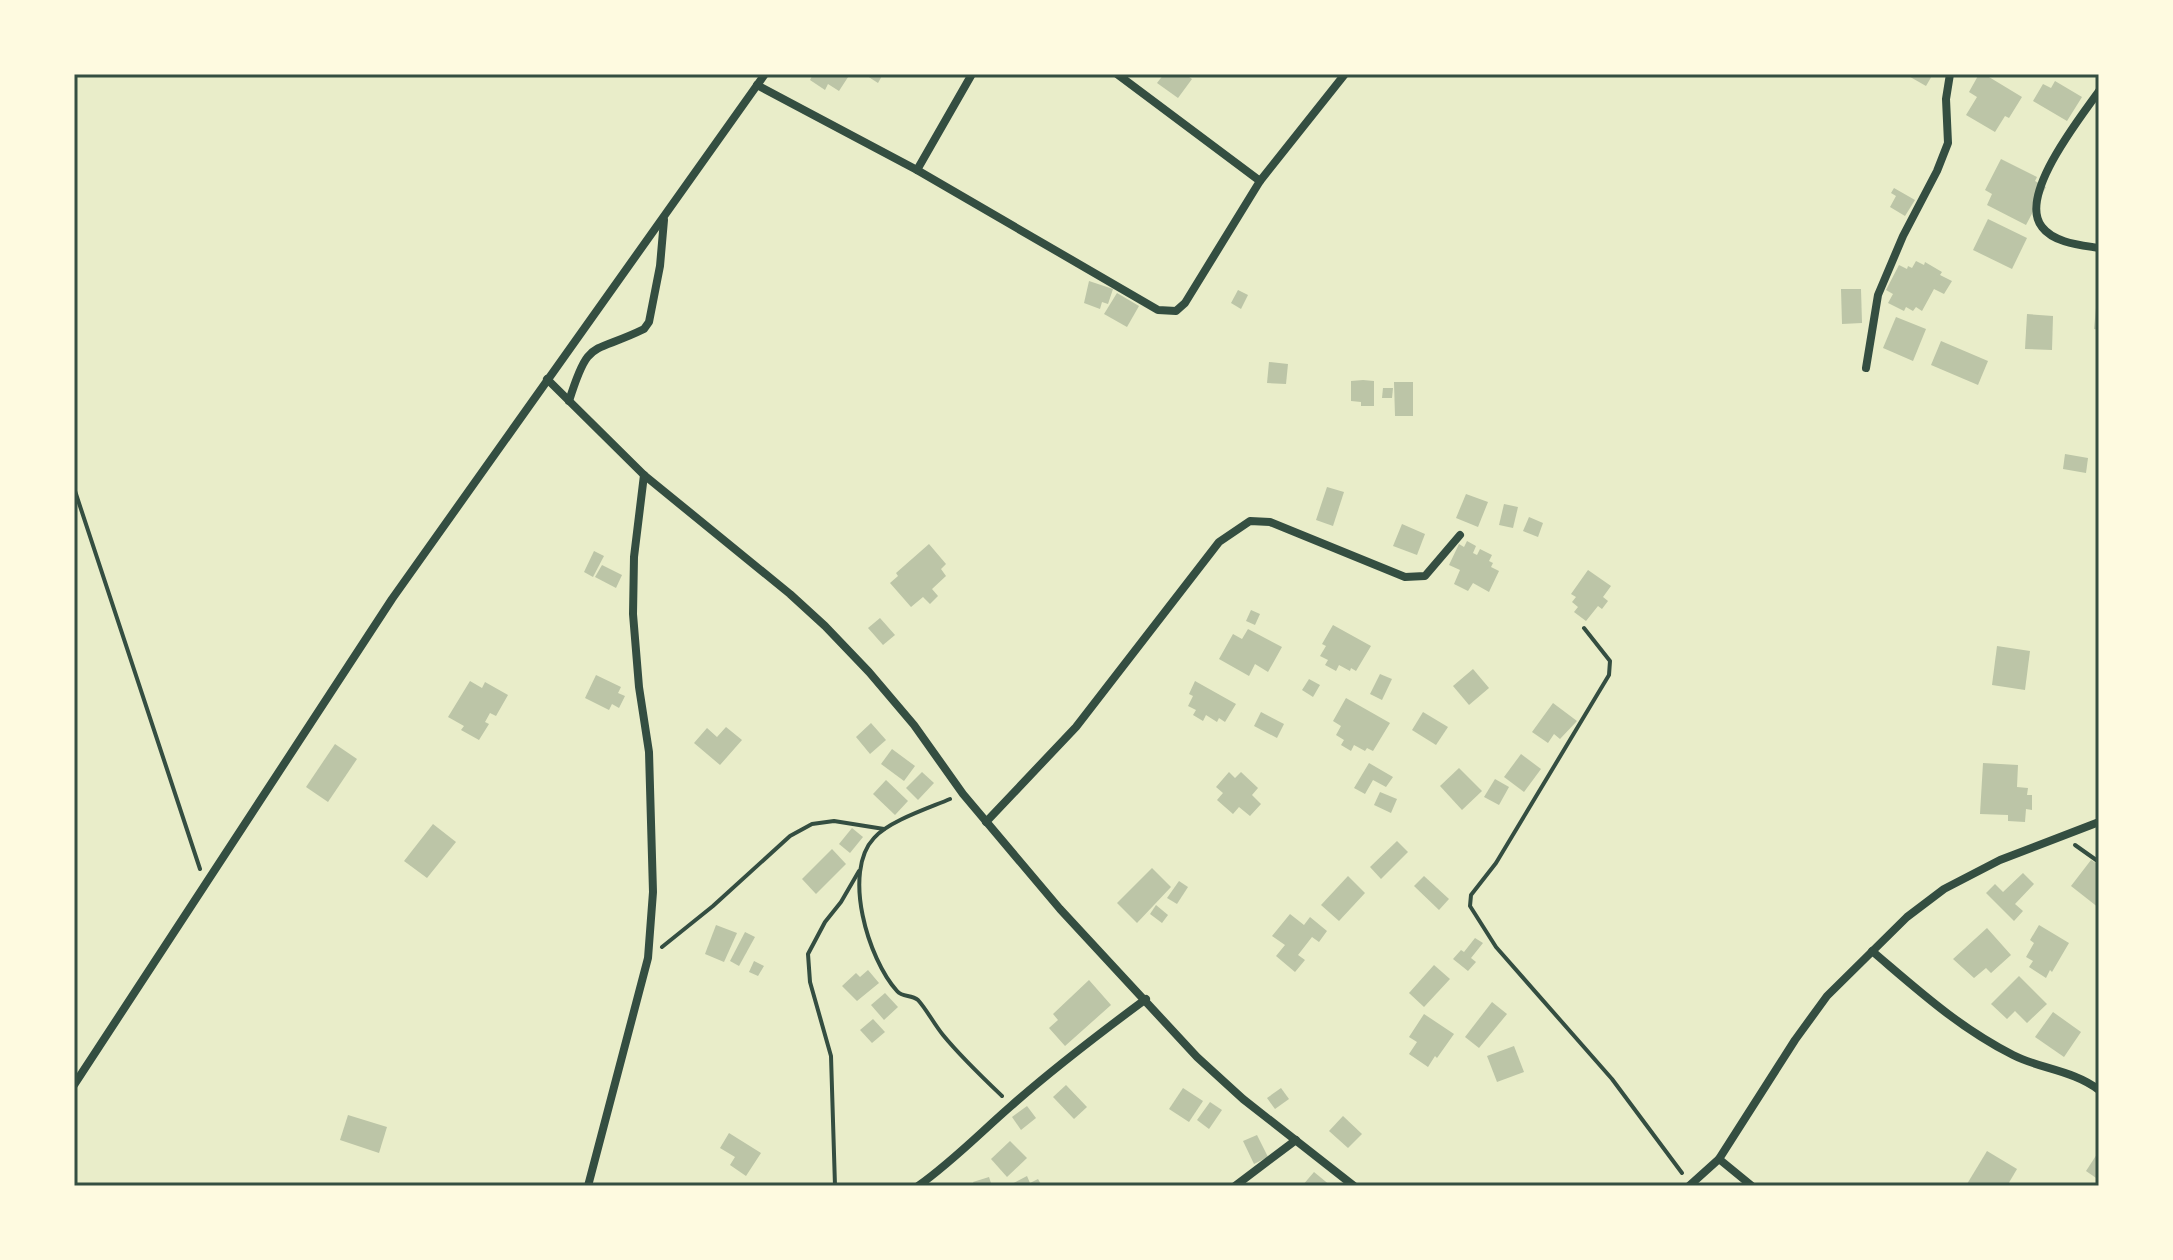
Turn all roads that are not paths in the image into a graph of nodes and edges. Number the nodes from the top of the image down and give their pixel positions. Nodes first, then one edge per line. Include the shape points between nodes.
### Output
1 (765, 74) edge
2 (972, 74) edge
3 (1117, 74) edge
4 (1345, 74) edge
5 (1950, 74) edge
6 (757, 85) junction
7 (2099, 91) edge
8 (917, 170) junction
9 (1260, 181) junction
10 (664, 219) junction
11 (2099, 248) edge
12 (1866, 368) dead end
13 (547, 379) junction
14 (569, 401) junction
15 (644, 475) junction
16 (1460, 535) dead end
17 (986, 822) junction
18 (2099, 822) edge
19 (1872, 951) junction
20 (1146, 999) junction
21 (74, 1085) edge
22 (2099, 1090) edge
23 (1296, 1140) junction
24 (1719, 1159) junction
25 (1690, 1185) edge
26 (588, 1186) edge
27 (918, 1186) edge
28 (1235, 1186) edge
29 (1354, 1186) edge
30 (1752, 1186) edge

1 - 6 street
2 - 8 street
3 - 9 street
4 - 9 street
5 - 12 street via 1948,143 1878,295
6 - 8 street
6 - 10 street
7 - 11 street via 2062,144 2037,198 2036,214 2055,238
8 - 9 street via 1158,310 1176,311
10 - 13 street
10 - 14 street via 649,322 644,329 589,352
13 - 14 street
13 - 21 street via 392,599
14 - 15 street
15 - 17 street via 825,626 914,725
15 - 26 street via 633,614 653,830 648,958
16 - 17 street via 1425,576 1405,577 1270,522 1250,521 1219,542 1076,727
17 - 20 street
18 - 19 street via 2000,860 1944,889
19 - 22 street via 1976,1036
19 - 24 street via 1819,1007
20 - 23 street via 1197,1057
20 - 27 street
23 - 28 street
23 - 29 street
24 - 25 street
24 - 30 street

